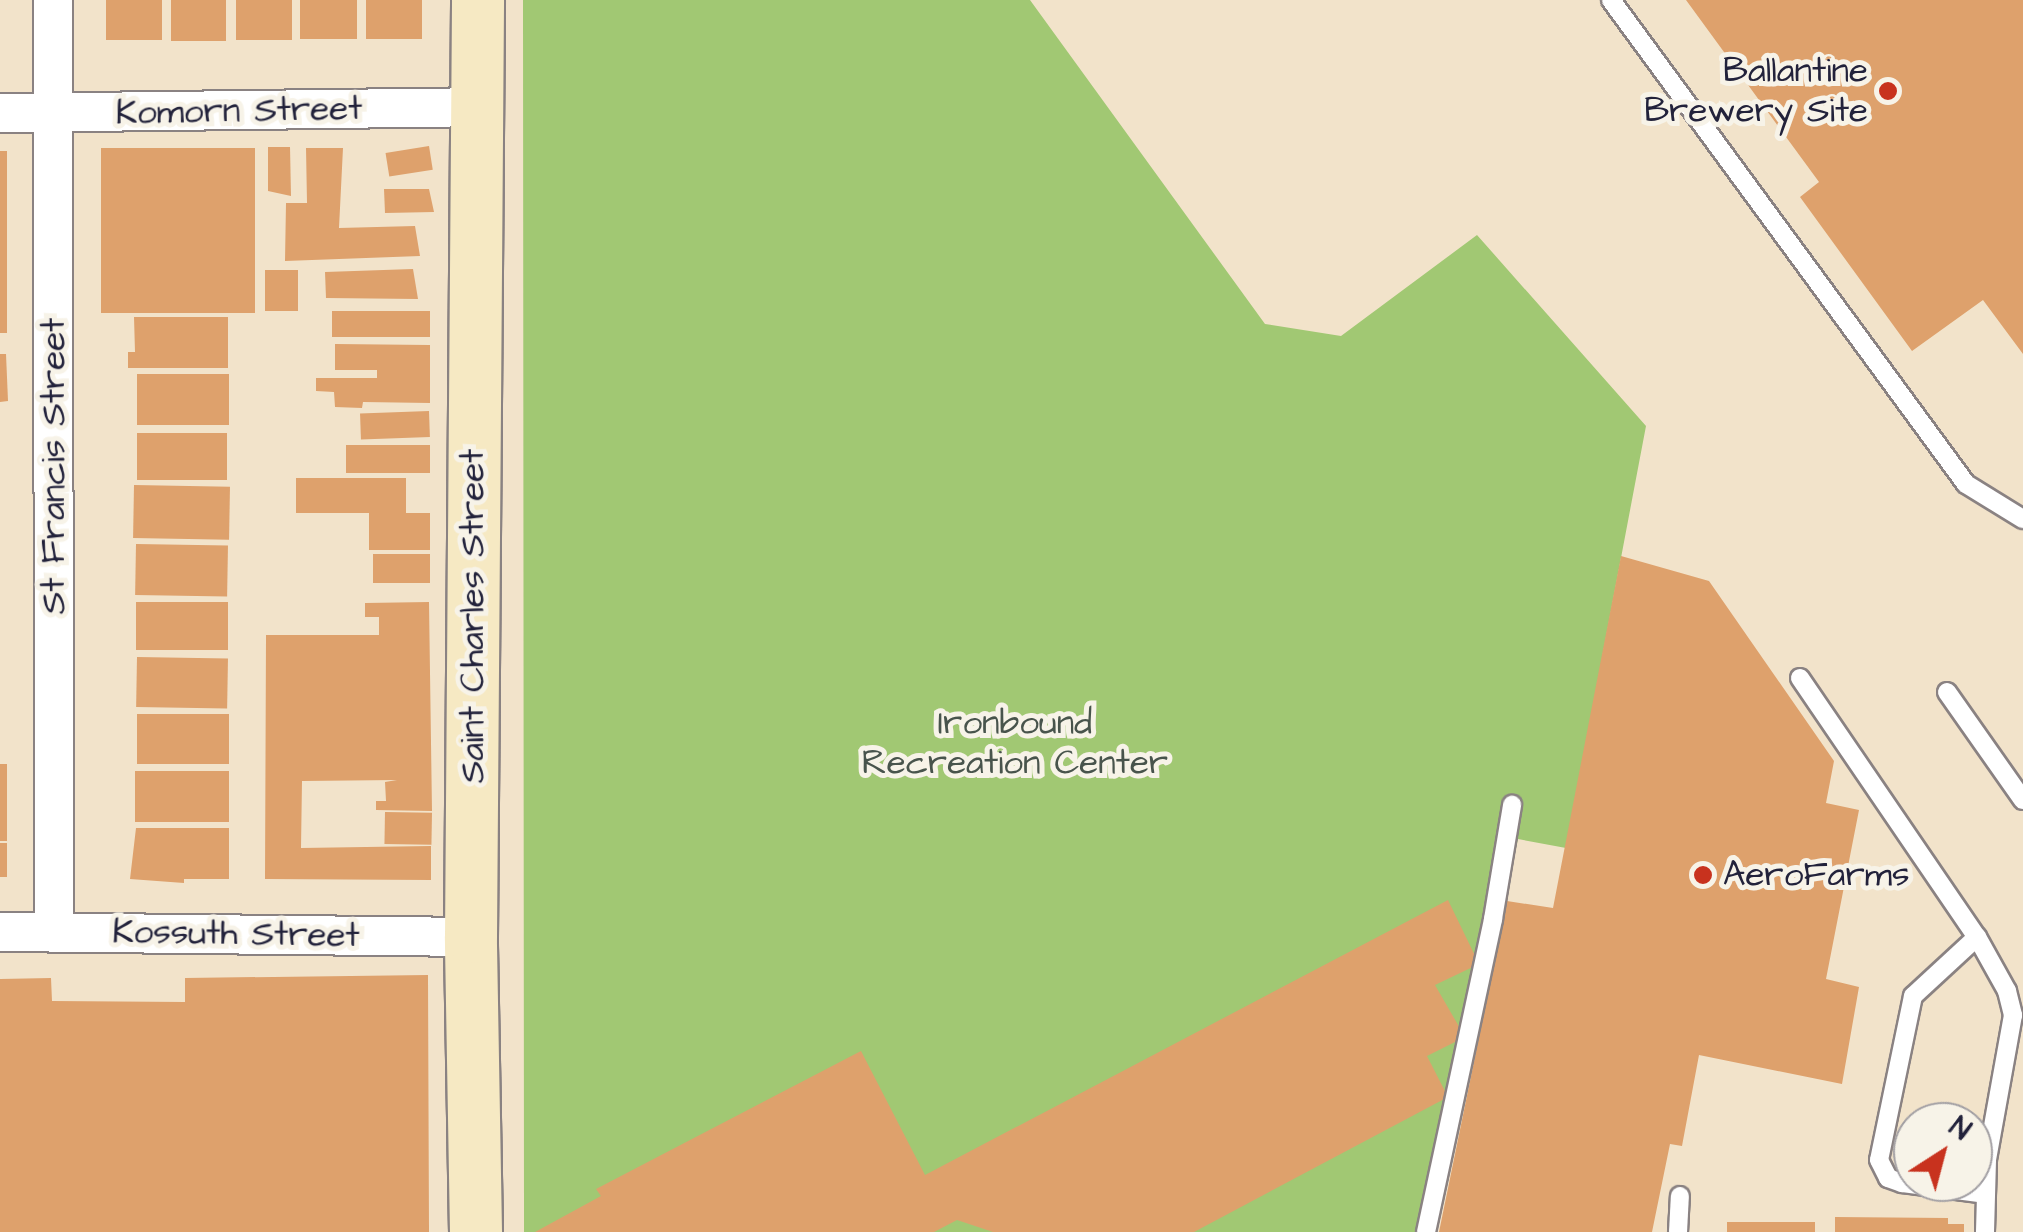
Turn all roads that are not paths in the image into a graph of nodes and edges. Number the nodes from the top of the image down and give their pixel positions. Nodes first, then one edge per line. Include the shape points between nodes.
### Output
1 (54, 0) edge
2 (478, 0) edge
3 (1610, 0) edge
4 (478, 107) junction
5 (0, 113) edge
6 (54, 114) junction
7 (2023, 518) edge
8 (1800, 678) dead end
9 (1947, 692) dead end
10 (2023, 800) edge
11 (1512, 804) dead end
12 (54, 931) junction
13 (0, 932) edge
14 (1978, 937) junction
15 (471, 938) junction
16 (1993, 1119) edge
17 (1893, 1180) edge
18 (1680, 1196) dead end
19 (1985, 1202) edge
20 (476, 1232) edge
21 (1426, 1232) edge
22 (1678, 1232) edge
23 (1985, 1232) edge

1 - 6 street, St Francis Street
2 - 4 street, Saint Charles Street
3 - 7 lane via 1966,484
4 - 6 street, Komorn Street
4 - 15 street, Saint Charles Street
5 - 6 street, Komorn Street
6 - 12 street, St Francis Street
8 - 14 lane
9 - 10 lane
11 - 21 lane
12 - 13 street, Kossuth Street
12 - 15 street, Kossuth Street
14 - 16 lane via 2014,1015
14 - 17 lane via 1913,996 1879,1160
15 - 20 street, Saint Charles Street
18 - 22 lane
19 - 23 lane

